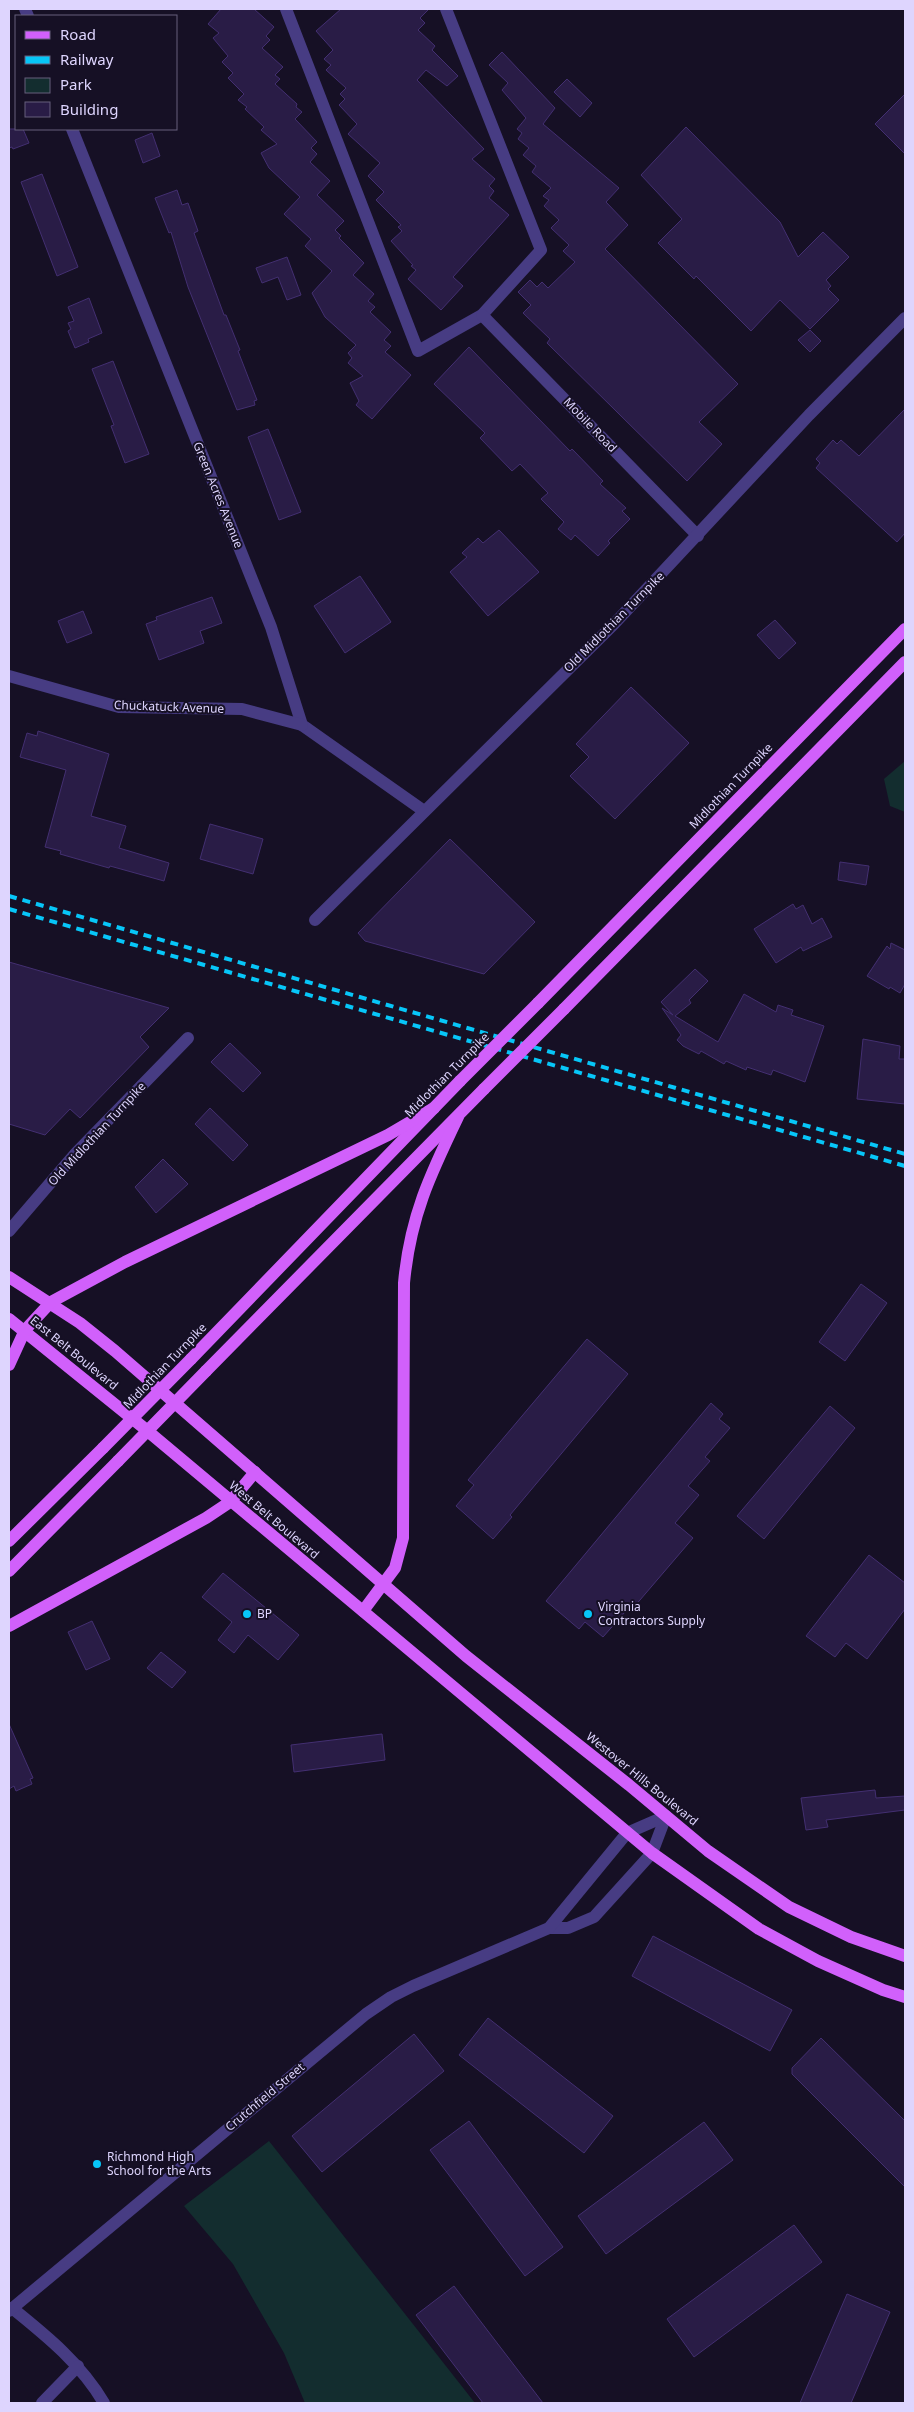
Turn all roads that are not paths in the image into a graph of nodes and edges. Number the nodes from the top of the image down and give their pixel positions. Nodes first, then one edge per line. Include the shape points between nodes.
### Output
1 (286, 9) edge
2 (446, 9) edge
3 (72, 130) edge
4 (482, 315) junction
5 (905, 318) edge
6 (698, 536) junction
7 (905, 629) edge
8 (905, 662) edge
9 (9, 676) edge
10 (302, 725) junction
11 (424, 811) junction
12 (315, 920) dead end
13 (188, 1038) dead end
14 (434, 1108) junction
15 (458, 1117) junction
16 (9, 1231) edge
17 (9, 1277) edge
18 (51, 1302) junction
19 (9, 1319) edge
20 (25, 1330) junction
21 (9, 1365) edge
22 (169, 1397) joint
23 (144, 1428) joint
24 (255, 1472) junction
25 (230, 1502) junction
26 (9, 1541) edge
27 (9, 1571) edge
28 (384, 1586) junction
29 (363, 1611) junction
30 (9, 1626) edge
31 (666, 1816) junction
32 (627, 1833) junction
33 (652, 1853) junction
34 (549, 1928) junction
35 (905, 1956) edge
36 (905, 1997) edge
37 (10, 2310) edge
38 (78, 2366) junction
39 (42, 2403) edge
40 (104, 2403) edge

1 - 4 street via 418,351
2 - 4 street via 541,250
3 - 10 street, Green Acres Avenue via 271,627
4 - 6 street, Mobile Road
5 - 6 street, Old Midlothian Turnpike via 809,415
6 - 11 street, Old Midlothian Turnpike via 614,624
7 - 14 main road, Midlothian Turnpike, bridge
8 - 15 main road, bridge
9 - 10 street, Chuckatuck Avenue via 119,707 242,710
10 - 11 street
11 - 12 street, Old Midlothian Turnpike
13 - 16 street, Old Midlothian Turnpike via 76,1153
14 - 18 main road via 388,1136 125,1262
14 - 26 main road, Midlothian Turnpike, bridge
15 - 27 main road, bridge
15 - 28 main road via 426,1184 408,1241 404,1283 403,1538 395,1568
17 - 18 main road, East Belt Boulevard
18 - 20 main road
18 - 22 main road, East Belt Boulevard via 88,1328
19 - 20 main road, East Belt Boulevard
20 - 21 main road
20 - 23 main road, East Belt Boulevard
22 - 24 main road, West Belt Boulevard
23 - 25 main road, West Belt Boulevard
24 - 25 main road
24 - 28 main road, West Belt Boulevard
25 - 29 main road, West Belt Boulevard
25 - 30 main road
28 - 29 main road
28 - 31 main road, Westover Hills Boulevard
29 - 32 main road, West Belt Boulevard
31 - 32 street, Crutchfield Street
31 - 33 street, Crutchfield Street
31 - 35 main road, Westover Hills Boulevard via 735,1872 789,1907 851,1937
32 - 33 main road
32 - 34 street, Crutchfield Street
33 - 34 street, Crutchfield Street via 594,1917 568,1928
33 - 36 main road via 766,1933 818,1961
34 - 37 street, Crutchfield Street via 413,1986 366,2014
37 - 38 street
38 - 39 street
38 - 40 street

